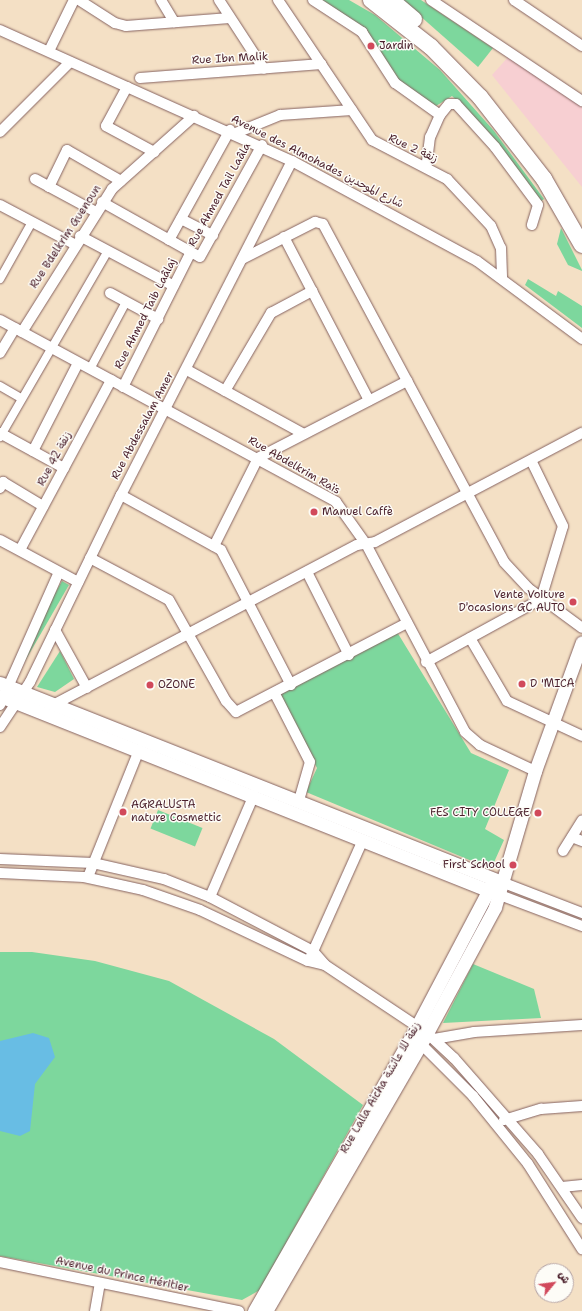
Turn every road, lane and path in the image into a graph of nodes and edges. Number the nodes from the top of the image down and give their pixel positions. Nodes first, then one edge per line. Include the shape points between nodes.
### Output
1 (74, 0) edge
2 (79, 0) edge
3 (161, 0) edge
4 (219, 0) edge
5 (314, 0) edge
6 (371, 0) edge
7 (391, 0) edge
8 (431, 0) edge
9 (514, 0) edge
10 (280, 1) edge
11 (230, 18) junction
12 (174, 22) junction
13 (0, 30) edge
14 (582, 46) edge
15 (49, 52) junction
16 (70, 62) junction
17 (322, 64) junction
18 (264, 70) junction
19 (140, 78) dead end
20 (127, 87) junction
21 (582, 101) edge
22 (352, 110) junction
23 (440, 115) junction
24 (194, 116) junction
25 (233, 131) junction
26 (0, 132) edge
27 (262, 145) junction
28 (154, 152) junction
29 (292, 161) junction
30 (426, 168) junction
31 (35, 179) dead end
32 (121, 181) junction
33 (49, 187) junction
34 (102, 202) junction
35 (0, 205) edge
36 (96, 212) junction
37 (181, 219) junction
38 (32, 222) junction
39 (532, 225) dead end
40 (582, 226) edge
41 (212, 234) junction
42 (284, 237) junction
43 (77, 240) junction
44 (170, 240) junction
45 (582, 245) edge
46 (108, 251) junction
47 (191, 252) junction
48 (244, 258) junction
49 (502, 278) junction
50 (0, 279) edge
51 (174, 286) junction
52 (312, 291) junction
53 (110, 293) dead end
54 (126, 302) junction
55 (158, 319) junction
56 (0, 320) edge
57 (18, 330) junction
58 (582, 339) edge
59 (54, 349) junction
60 (0, 353) edge
61 (78, 362) junction
62 (90, 369) junction
63 (187, 370) junction
64 (111, 380) junction
65 (406, 381) junction
66 (0, 386) edge
67 (123, 387) junction
68 (224, 391) junction
69 (21, 398) junction
70 (369, 400) junction
71 (165, 409) junction
72 (582, 433) edge
73 (304, 434) junction
74 (0, 435) edge
75 (33, 451) junction
76 (258, 458) junction
77 (531, 460) junction
78 (64, 468) junction
79 (0, 488) edge
80 (466, 493) junction
81 (120, 495) junction
82 (43, 506) junction
83 (0, 540) edge
84 (366, 544) junction
85 (214, 546) junction
86 (20, 550) junction
87 (90, 558) junction
88 (59, 572) junction
89 (307, 572) junction
90 (78, 582) junction
91 (541, 599) junction
92 (248, 603) junction
93 (407, 623) junction
94 (582, 628) edge
95 (55, 630) junction
96 (189, 634) junction
97 (470, 638) junction
98 (582, 642) edge
99 (349, 654) junction
100 (426, 662) junction
101 (291, 685) junction
102 (87, 688) junction
103 (275, 694) junction
104 (7, 695) edge
105 (55, 704) junction
106 (551, 723) junction
107 (0, 727) edge
108 (582, 736) edge
109 (139, 750) junction
110 (535, 770) junction
111 (254, 796) junction
112 (299, 800) junction
113 (582, 820) edge
114 (572, 837) junction
115 (363, 840) junction
116 (582, 841) edge
117 (564, 851) dead end
118 (0, 858) edge
119 (93, 863) junction
120 (0, 873) edge
121 (88, 877) junction
122 (497, 887) junction
123 (210, 897) junction
124 (582, 913) edge
125 (582, 926) edge
126 (313, 951) junction
127 (308, 961) junction
128 (325, 965) junction
129 (582, 1025) edge
130 (422, 1035) junction
131 (582, 1106) edge
132 (509, 1118) junction
133 (497, 1124) junction
134 (350, 1155) junction
135 (582, 1185) edge
136 (562, 1187) junction
137 (582, 1218) edge
138 (582, 1249) edge
139 (0, 1262) edge
140 (100, 1283) junction
141 (95, 1311) edge
142 (239, 1311) edge
143 (254, 1311) edge
144 (266, 1311) edge

1 - 15 street
2 - 12 street via 126,26
3 - 12 street
4 - 11 street
5 - 23 street via 362,32 395,83
6 - 45 main road via 431,47 480,97 544,180
7 - 40 main road via 437,39 492,96 552,174
8 - 21 street
9 - 14 street
10 - 17 street, Rue 2 زنقة
11 - 12 street
11 - 18 street
13 - 15 street, Avenue des Almohades شارع الموحدين
15 - 16 street, Avenue des Almohades شارع الموحدين
16 - 20 street, Avenue des Almohades شارع الموحدين
16 - 26 street
17 - 18 street, Rue Ibn Malik
17 - 22 street, Rue 2 زنقة
18 - 19 street, Rue Ibn Malik
20 - 24 street, Avenue des Almohades شارع الموحدين
20 - 28 street via 106,126
22 - 25 street via 280,114
22 - 30 street, Rue 2 زنقة via 378,146
23 - 30 street via 430,136
23 - 39 street via 449,104 456,104 495,147 538,205
24 - 25 street, Avenue des Almohades شارع الموحدين
24 - 28 street, Rue Bdelkrim Guenoun
25 - 27 street, Avenue des Almohades شارع الموحدين
25 - 37 street
27 - 29 street, Avenue des Almohades شارع الموحدين
27 - 41 street, Rue Ahmed Tail Laâla
28 - 32 street, Rue Bdelkrim Guenoun
29 - 48 street, Rue Abdessalam Amer
29 - 49 street, Avenue des Almohades شارع الموحدين
30 - 49 street, Rue 2 زنقة via 465,195 491,226 501,248
31 - 33 street
32 - 33 street via 67,150
32 - 34 street, Rue Bdelkrim Guenoun
33 - 36 street
34 - 36 street, Rue Bdelkrim Guenoun
34 - 44 street
35 - 38 street
36 - 43 street, Rue Bdelkrim Guenoun
37 - 41 street
37 - 44 street
38 - 43 street
38 - 50 street
41 - 47 street, Rue Ahmed Tail Laâla via 200,257
42 - 48 street
42 - 52 street
42 - 65 street via 315,222 323,224
43 - 46 street
43 - 57 street, Rue Bdelkrim Guenoun
44 - 47 street
46 - 51 street
46 - 59 street
47 - 51 street, Rue Ahmed Taib Laâlaj
48 - 63 street, Rue Abdessalam Amer
49 - 58 street, Avenue des Almohades شارع الموحدين
51 - 55 street, Rue Ahmed Taib Laâlaj
52 - 68 street via 271,313
52 - 70 street
53 - 54 street
54 - 55 street
54 - 62 street
55 - 67 street, Rue Ahmed Taib Laâlaj
56 - 57 street, Rue Abdelkrim Raïs
57 - 59 street, Rue Abdelkrim Raïs
57 - 60 street, Rue Bdelkrim Guenoun
59 - 61 street, Rue Abdelkrim Raïs
59 - 69 street
61 - 62 street, Rue Abdelkrim Raïs
61 - 75 street
62 - 64 street, Rue Abdelkrim Raïs
63 - 68 street
63 - 71 street, Rue Abdessalam Amer
64 - 67 street, Rue Abdelkrim Raïs
64 - 78 street, Rue 42 زنقة
65 - 70 street
65 - 80 street
66 - 69 street
67 - 71 street, Rue Abdelkrim Raïs
68 - 73 street
69 - 74 street
70 - 73 street
71 - 76 street, Rue Abdelkrim Raïs
71 - 81 street, Rue Abdessalam Amer
72 - 77 street
73 - 76 street
74 - 75 street
75 - 78 street
76 - 84 street, Rue Abdelkrim Raïs via 336,502
76 - 85 street
77 - 80 street
77 - 91 street via 563,526
78 - 82 street, Rue 42 زنقة
79 - 82 street via 2,482
80 - 84 street
80 - 91 street via 504,562
81 - 85 street
81 - 87 street, Rue Abdessalam Amer
82 - 86 street, Rue 42 زنقة
83 - 86 street
84 - 89 street
84 - 93 street, Rue Abdelkrim Raïs
85 - 92 street via 221,550
86 - 88 street
87 - 90 street, Rue Abdessalam Amer
87 - 96 street via 169,600
88 - 90 street
88 - 104 street
89 - 92 street
89 - 99 street
90 - 95 street, Rue Abdessalam Amer
91 - 94 street
91 - 97 street
92 - 96 street
92 - 101 street
93 - 99 street
93 - 100 street, Rue Abdelkrim Raïs
95 - 102 street
95 - 104 street, Rue Abdessalam Amer
96 - 102 street
96 - 103 street via 233,711 242,712
97 - 100 street
97 - 106 street via 507,702
98 - 106 street, Rue Lalla Aicha زنقة للا عائشة
99 - 101 street
100 - 110 street, Rue Abdelkrim Raïs via 457,720 473,740
101 - 103 street
102 - 105 street
103 - 112 street via 310,762
104 - 105 street
104 - 107 street
104 - 109 street
105 - 112 street
106 - 108 street
106 - 110 street, Rue Lalla Aicha زنقة للا عائشة
109 - 111 street
109 - 119 street
110 - 122 street, Rue Lalla Aicha زنقة للا عائشة
111 - 115 street
111 - 123 street
112 - 122 street
113 - 114 street
114 - 116 street
114 - 117 street
115 - 122 street
115 - 126 street
118 - 119 street
119 - 121 street
119 - 123 street via 164,879
120 - 121 street
121 - 127 street via 170,898
122 - 124 street
122 - 125 street
122 - 130 street, Rue Lalla Aicha زنقة للا عائشة
123 - 126 street
126 - 127 street
126 - 128 street
127 - 128 street
128 - 130 street
129 - 130 street
130 - 132 street
130 - 133 street
130 - 134 street, Rue Lalla Aicha زنقة للا عائشة
131 - 132 street via 541,1109
132 - 133 street
132 - 136 street
133 - 138 street via 546,1189
134 - 143 street, Rue Lalla Aicha زنقة للا عائشة
134 - 144 street, Rue Lalla Aicha زنقة للا عائشة
135 - 136 street
136 - 137 street
139 - 140 street, Avenue du Prince Héritier
140 - 141 street
140 - 142 street, Avenue du Prince Héritier

